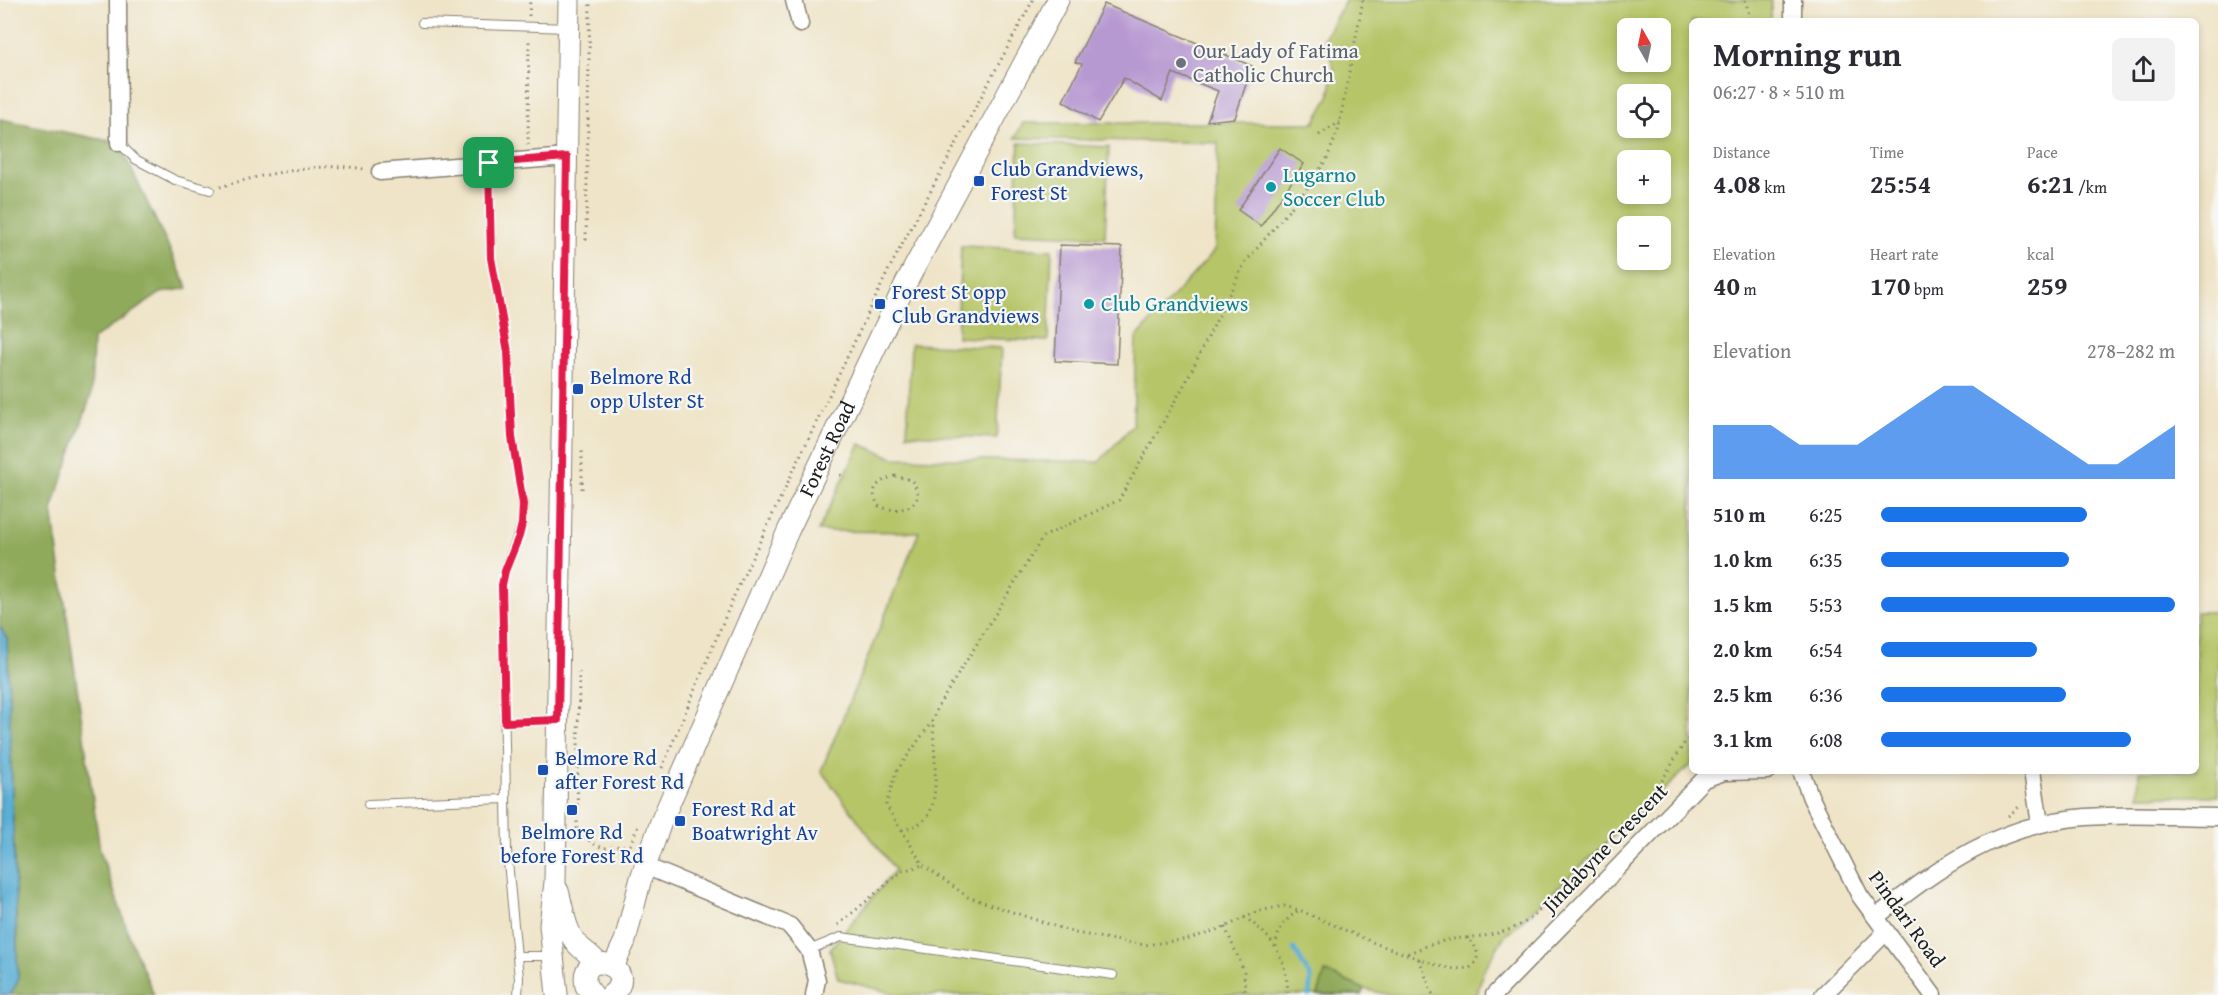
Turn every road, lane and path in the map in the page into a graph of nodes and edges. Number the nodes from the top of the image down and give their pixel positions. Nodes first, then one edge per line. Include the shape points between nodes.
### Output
1 (118, 0) edge
2 (530, 0) edge
3 (570, 0) edge
4 (794, 0) edge
5 (1058, 0) edge
6 (1363, 0) edge
7 (1745, 0) edge
8 (1793, 0) edge
9 (1750, 18) edge
10 (1793, 18) edge
11 (422, 24) dead end
12 (800, 24) dead end
13 (529, 27) junction
14 (570, 28) junction
15 (1340, 122) junction
16 (1319, 135) dead end
17 (119, 143) joint
18 (528, 148) dead end
19 (567, 157) junction
20 (489, 163) junction
21 (380, 172) joint
22 (210, 190) joint
23 (895, 476) joint
24 (558, 720) junction
25 (933, 720) junction
26 (505, 722) junction
27 (1689, 739) edge
28 (1718, 774) edge
29 (1802, 774) edge
30 (2032, 774) edge
31 (506, 799) junction
32 (369, 804) dead end
33 (2218, 818) edge
34 (2040, 824) junction
35 (556, 826) junction
36 (902, 830) junction
37 (648, 858) junction
38 (923, 865) junction
39 (555, 882) junction
40 (1299, 910) junction
41 (1244, 917) junction
42 (1876, 917) junction
43 (1225, 927) junction
44 (834, 928) dead end
45 (1886, 932) junction
46 (1467, 938) junction
47 (1276, 947) junction
48 (809, 950) junction
49 (1406, 954) junction
50 (517, 956) junction
51 (1419, 958) junction
52 (555, 965) junction
53 (604, 965) junction
54 (1113, 975) dead end
55 (590, 992) edge
56 (518, 995) edge
57 (558, 995) edge
58 (611, 995) edge
59 (814, 995) edge
60 (1245, 995) edge
61 (1288, 995) edge
62 (1433, 995) edge
63 (1494, 995) edge
64 (1823, 995) edge
65 (1933, 995) edge

1 - 17 street
2 - 13 path
3 - 14 street
4 - 12 street
5 - 37 street, Forest Road via 906,283 843,413 700,730
6 - 15 path
7 - 9 path
8 - 10 street
11 - 13 lane
13 - 14 lane
13 - 18 path
14 - 19 street
15 - 16 path
15 - 25 path via 1320,171 1244,264 1188,378 1119,500 1043,537
17 - 22 lane via 135,159 175,180
19 - 20 street
19 - 24 street
20 - 21 street
20 - 26 lane via 491,258 508,352 512,437 523,504 519,536 502,585
21 - 22 path via 347,166 251,178
23 - 23 path via 911,480 917,491 911,505 894,511 879,506 873,494 879,482
24 - 26 lane
24 - 35 street
25 - 36 path via 932,805 921,823
25 - 36 path via 896,772 886,805
26 - 31 lane
27 - 46 path via 1658,789 1534,916 1503,933
28 - 63 street, Jindabyne Crescent via 1704,779
29 - 42 street, Pindari Road via 1854,887
30 - 34 street
31 - 32 lane
31 - 50 lane
33 - 34 street via 2103,816
34 - 42 street via 1950,862
35 - 37 path via 577,830 603,848 633,844
35 - 39 street
36 - 38 path
37 - 48 street via 790,926
37 - 53 street, Forest Road via 625,941 616,960
38 - 43 path via 968,897 1075,933 1144,945 1189,939
38 - 44 path via 902,871
39 - 52 street via 550,913
39 - 53 street via 573,939
40 - 41 path via 1273,907
40 - 47 path via 1279,929
40 - 49 path
41 - 43 path
41 - 47 path via 1262,929
42 - 45 street, Pindari Road
43 - 60 path via 1244,972
45 - 64 street
45 - 65 street, Pindari Road
46 - 49 path via 1442,940
46 - 51 path via 1478,952 1470,968 1448,969
47 - 61 path via 1286,971
48 - 54 lane via 841,938
48 - 59 street via 817,980
49 - 51 path
50 - 52 lane
50 - 56 lane
51 - 62 path
52 - 55 street
52 - 57 street
53 - 55 street via 588,970 584,981
53 - 58 street via 620,978

